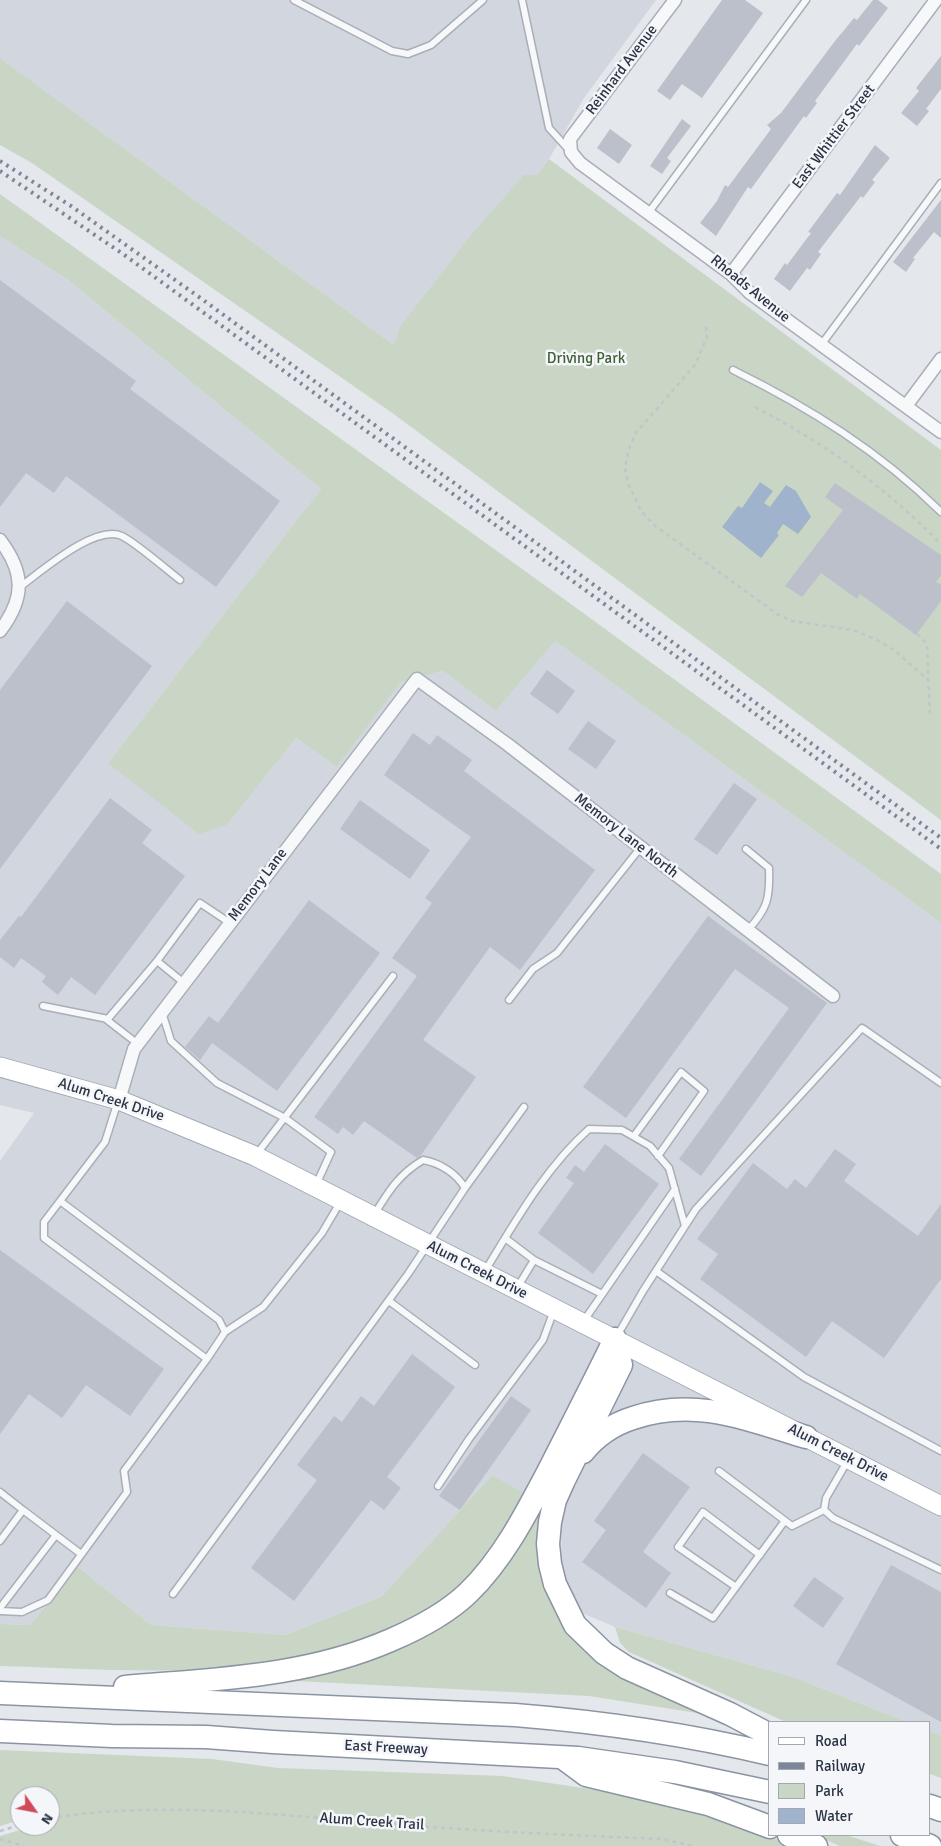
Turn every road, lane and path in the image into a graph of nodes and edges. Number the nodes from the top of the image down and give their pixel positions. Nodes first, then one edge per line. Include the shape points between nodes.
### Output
1 (294, 0) edge
2 (483, 0) edge
3 (522, 0) edge
4 (675, 0) edge
5 (806, 0) edge
6 (937, 0) edge
7 (941, 2) edge
8 (570, 146) junction
9 (941, 183) edge
10 (649, 212) junction
11 (731, 274) junction
12 (706, 327) dead end
13 (821, 345) junction
14 (941, 359) edge
15 (733, 370) dead end
16 (906, 406) junction
17 (755, 407) dead end
18 (941, 432) edge
19 (941, 512) edge
20 (0, 540) edge
21 (941, 544) edge
22 (180, 580) dead end
23 (21, 586) junction
24 (0, 631) edge
25 (917, 634) dead end
26 (416, 680) joint
27 (928, 680) junction
28 (930, 716) dead end
29 (641, 847) junction
30 (746, 849) dead end
31 (230, 923) junction
32 (747, 931) junction
33 (157, 961) junction
34 (393, 976) dead end
35 (184, 983) junction
36 (833, 996) dead end
37 (509, 1000) dead end
38 (43, 1006) dead end
39 (162, 1012) junction
40 (108, 1018) junction
41 (138, 1044) junction
42 (0, 1067) edge
43 (941, 1083) edge
44 (119, 1100) junction
45 (524, 1107) dead end
46 (285, 1118) junction
47 (634, 1136) junction
48 (255, 1156) junction
49 (658, 1156) junction
50 (315, 1186) junction
51 (465, 1188) junction
52 (675, 1189) junction
53 (342, 1200) junction
54 (60, 1201) junction
55 (374, 1217) junction
56 (685, 1226) junction
57 (505, 1238) junction
58 (427, 1245) junction
59 (534, 1260) junction
60 (656, 1271) junction
61 (484, 1274) junction
62 (516, 1290) junction
63 (602, 1294) junction
64 (389, 1301) junction
65 (554, 1309) junction
66 (582, 1323) junction
67 (226, 1332) junction
68 (615, 1339) junction
69 (207, 1359) junction
70 (475, 1365) dead end
71 (806, 1436) junction
72 (941, 1452) edge
73 (849, 1458) junction
74 (719, 1471) dead end
75 (564, 1480) junction
76 (438, 1486) dead end
77 (0, 1492) edge
78 (941, 1506) edge
79 (23, 1510) junction
80 (824, 1510) junction
81 (784, 1522) junction
82 (56, 1535) junction
83 (0, 1541) edge
84 (81, 1554) junction
85 (760, 1555) junction
86 (941, 1570) edge
87 (736, 1587) junction
88 (670, 1592) dead end
89 (173, 1594) dead end
90 (0, 1609) edge
91 (0, 1693) edge
92 (29, 1694) junction
93 (0, 1731) edge
94 (768, 1734) edge
95 (768, 1754) edge
96 (562, 1758) junction
97 (768, 1792) edge
98 (60, 1817) edge
99 (768, 1826) edge
100 (791, 1836) edge
101 (905, 1836) edge
102 (0, 1839) edge
103 (24, 1846) edge
104 (693, 1846) edge
105 (816, 1846) edge
106 (930, 1846) edge

1 - 2 lane via 392,50 408,54 430,45
3 - 8 lane via 549,128
4 - 8 street, Reinhard Avenue
5 - 10 lane
6 - 7 lane
6 - 11 street, East Whittier Street
8 - 10 street, Rhoads Avenue via 580,163
9 - 13 lane
10 - 11 street, Rhoads Avenue
11 - 13 street, Rhoads Avenue via 750,293
12 - 27 path via 707,337 695,365 643,423 628,452 625,468 628,483 641,511 671,538 777,614 792,621 853,630 876,639 894,650
13 - 16 street, Rhoads Avenue
14 - 16 street
15 - 19 lane via 776,391 852,437
16 - 18 street, Rhoads Avenue
17 - 21 path via 846,461 897,501
20 - 23 street via 14,558
22 - 23 lane via 121,536 106,534 82,543
23 - 24 street via 15,608
25 - 27 path via 927,644
26 - 29 street, Memory Lane North via 507,744
26 - 31 street, Memory Lane
27 - 28 path
29 - 32 street, Memory Lane North
29 - 37 lane via 557,954 533,969
30 - 32 lane via 769,868 770,893 762,914
31 - 33 lane via 200,903
31 - 35 street, Memory Lane
32 - 36 street, Memory Lane North
33 - 35 lane
33 - 40 lane
34 - 46 lane
35 - 39 street, Memory Lane
38 - 40 lane
39 - 41 street, Memory Lane
39 - 46 lane via 171,1041 217,1084
40 - 41 lane
41 - 44 street, Memory Lane
42 - 44 main road, Alum Creek Drive
43 - 56 lane via 862,1028 696,1209
44 - 48 main road, Alum Creek Drive
44 - 54 lane via 105,1142
45 - 51 lane
46 - 48 lane
46 - 50 lane via 331,1152
47 - 49 lane via 650,1146
47 - 49 lane via 681,1072 704,1091
47 - 57 lane via 622,1130 589,1129 570,1146
48 - 50 main road, Alum Creek Drive
49 - 52 lane via 669,1168
50 - 53 main road, Alum Creek Drive
51 - 55 lane via 445,1168 423,1160 392,1185
51 - 58 lane
52 - 56 lane
52 - 63 lane
53 - 55 main road, Alum Creek Drive
53 - 67 lane via 322,1233 263,1307
54 - 67 lane via 219,1320
54 - 69 lane via 44,1222 44,1238
55 - 58 main road, Alum Creek Drive
56 - 60 lane
57 - 59 lane
57 - 61 lane
58 - 61 main road, Alum Creek Drive
58 - 64 lane
59 - 62 lane
59 - 63 lane
60 - 68 lane
60 - 72 lane via 804,1377
61 - 62 main road, Alum Creek Drive
62 - 65 main road, Alum Creek Drive
63 - 66 lane
64 - 70 lane
64 - 89 lane
65 - 66 main road, Alum Creek Drive
65 - 76 lane via 543,1340
66 - 68 main road, Alum Creek Drive
67 - 69 lane
68 - 71 main road, Alum Creek Drive
68 - 75 highway via 621,1365
68 - 92 highway via 512,1537 468,1593 437,1617 408,1633 351,1656 283,1672
69 - 84 lane via 124,1471 127,1492
71 - 73 main road, Alum Creek Drive
71 - 75 highway via 732,1415 674,1408 632,1418 605,1432 589,1445
73 - 78 main road, Alum Creek Drive
73 - 80 lane via 826,1498
74 - 81 lane
75 - 94 highway via 555,1500 548,1544 555,1584 575,1625 589,1641 627,1668
77 - 79 lane
79 - 82 lane
79 - 83 lane
80 - 81 lane via 792,1526
80 - 86 lane via 833,1518
81 - 85 lane
82 - 84 lane
82 - 90 lane
84 - 90 lane via 48,1600 22,1612
85 - 87 lane
85 - 87 lane via 703,1512 678,1547
87 - 88 lane via 713,1618
91 - 92 highway
92 - 95 highway via 561,1718 640,1728
93 - 96 highway, East Freeway via 206,1737
96 - 97 highway, East Freeway via 675,1772
96 - 99 highway via 586,1775 708,1804
98 - 104 path, Alum Creek Trail via 91,1812 249,1812 413,1826 662,1839
100 - 105 highway
101 - 106 highway
102 - 103 path

